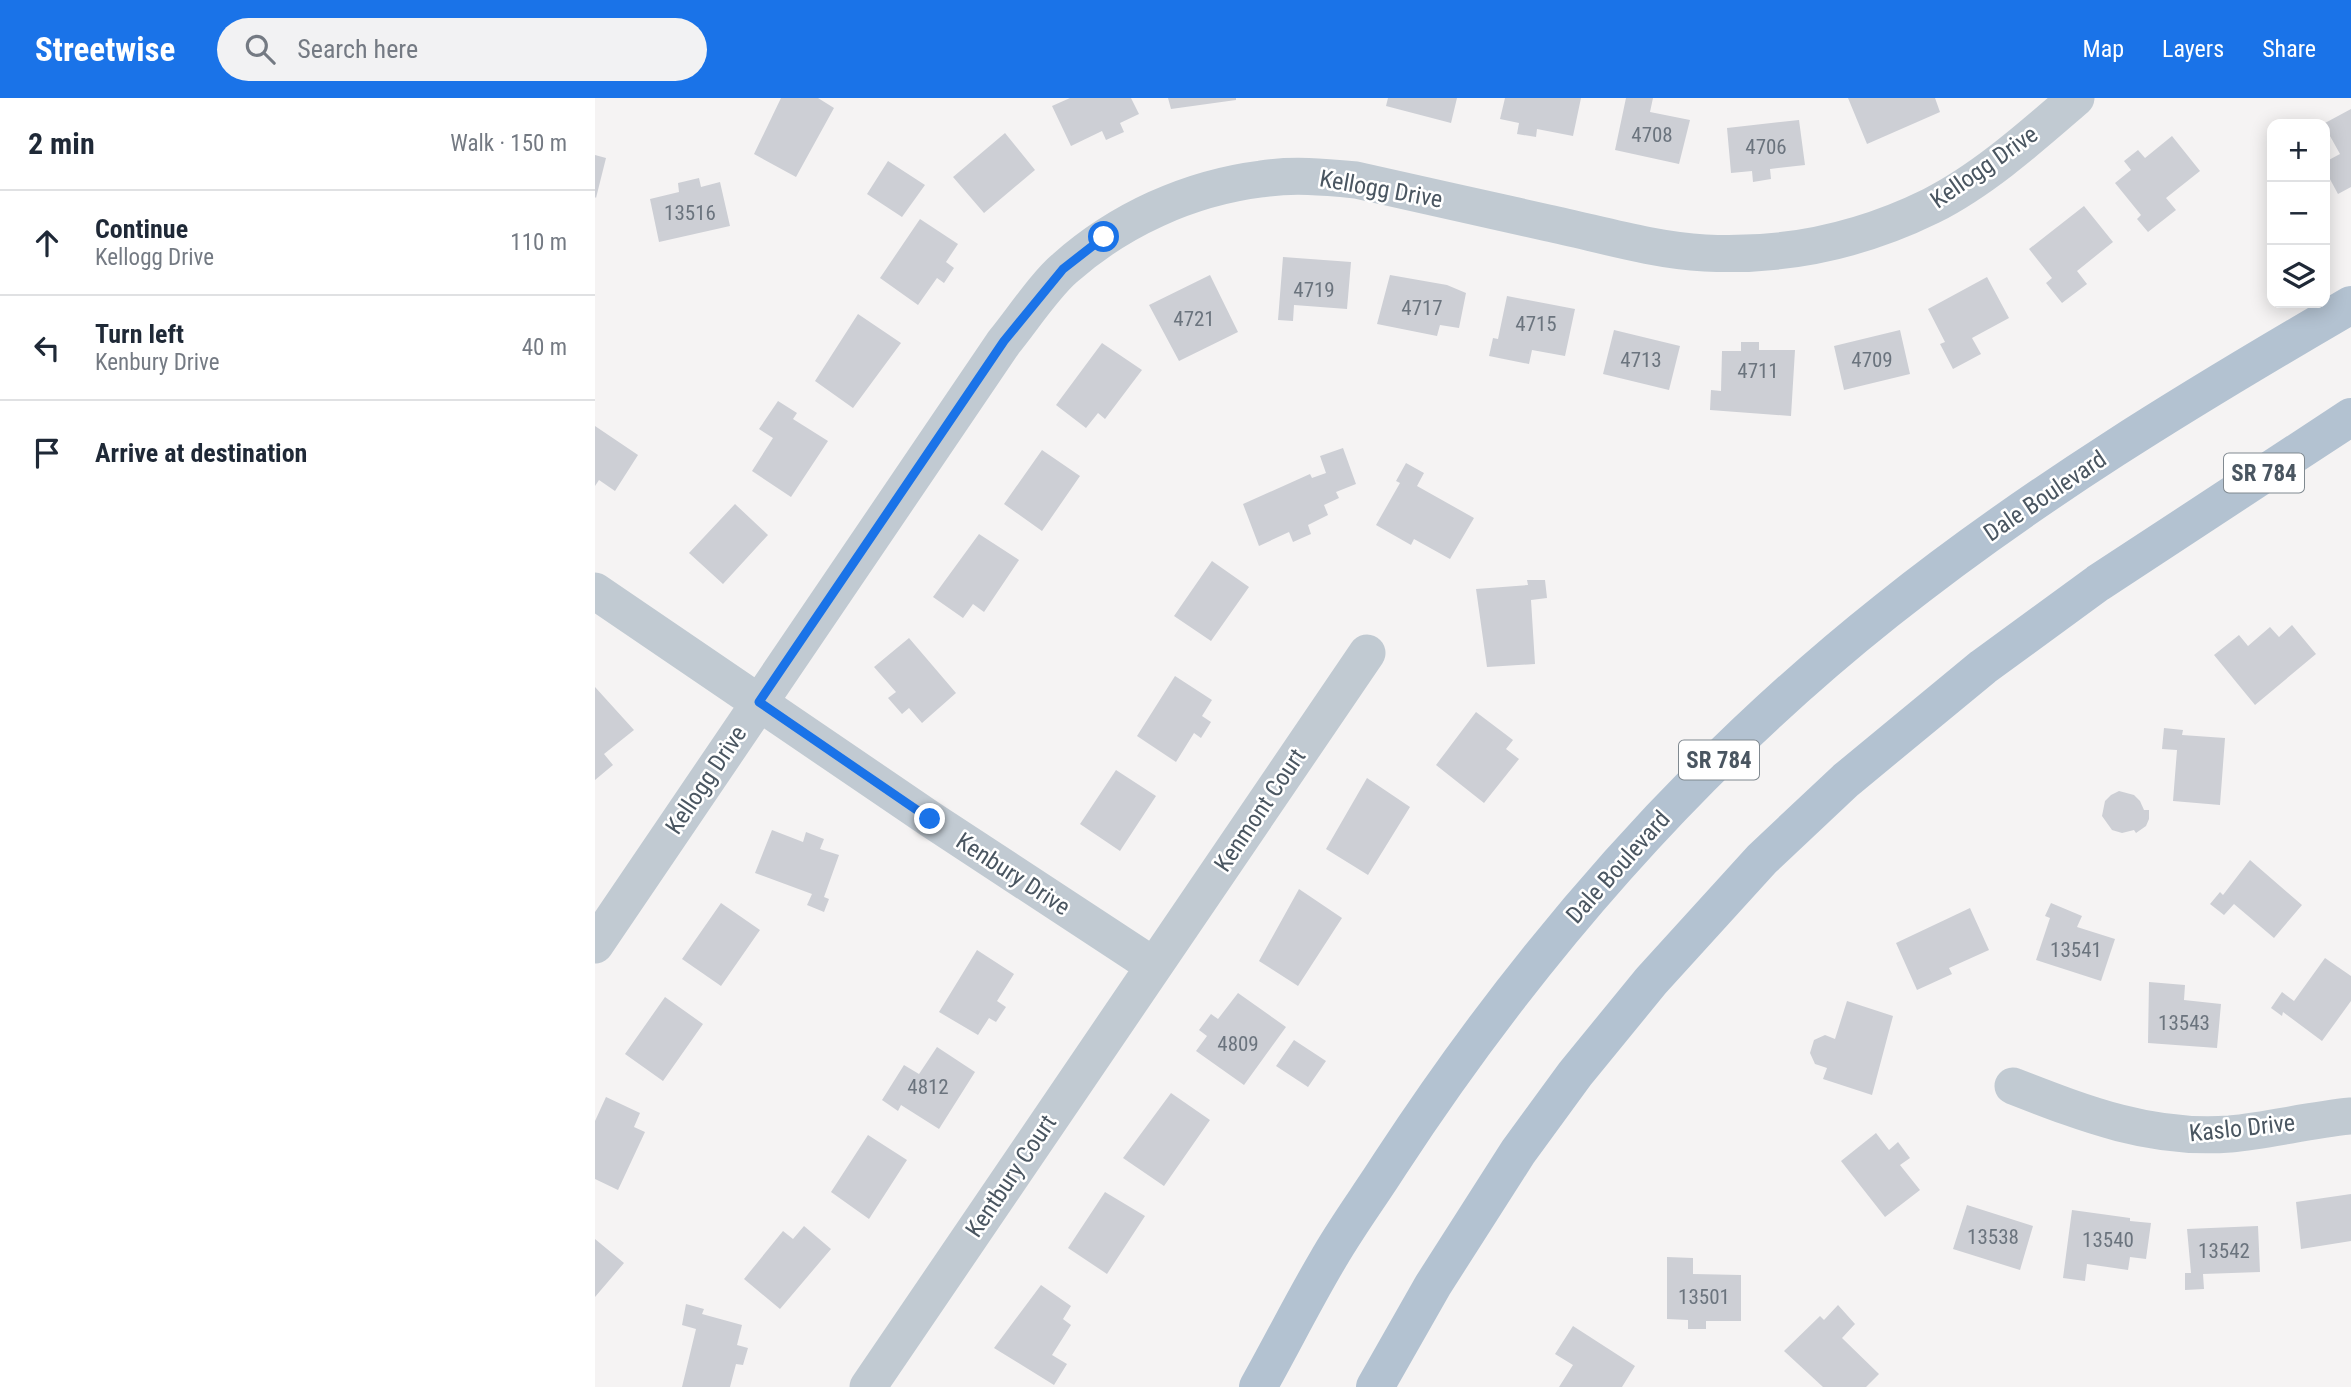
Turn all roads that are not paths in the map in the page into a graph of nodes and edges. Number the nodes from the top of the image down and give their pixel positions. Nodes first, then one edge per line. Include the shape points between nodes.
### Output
1 (2075, 98) edge
2 (2351, 305) edge
3 (2351, 417) edge
4 (595, 591) edge
5 (1367, 653) dead end
6 (759, 702) junction
7 (595, 945) edge
8 (1154, 966) junction
9 (2013, 1086) dead end
10 (2351, 1116) edge
11 (868, 1387) edge
12 (1258, 1387) edge
13 (1375, 1387) edge

1 - 6 street, Kellogg Drive via 1972,181 1932,205 1868,233 1765,253 1703,253 1642,244 1356,180 1314,176 1261,178 1160,206 1104,237 1063,269 1029,310
2 - 12 main road, Dale Boulevard / SR 784 via 2226,377 1973,545 1884,612 1777,704 1673,805 1573,914 1418,1121 1327,1261
3 - 13 main road, SR 784 via 2098,583 1983,667 1846,780 1762,859 1651,981 1575,1074 1433,1285
4 - 6 street, Kenbury Drive
5 - 8 street, Kenmont Court
6 - 7 street, Kellogg Drive
6 - 8 street, Kenbury Drive
8 - 11 street, Kentbury Court
9 - 10 street, Kaslo Drive via 2123,1126 2176,1134 2230,1133

